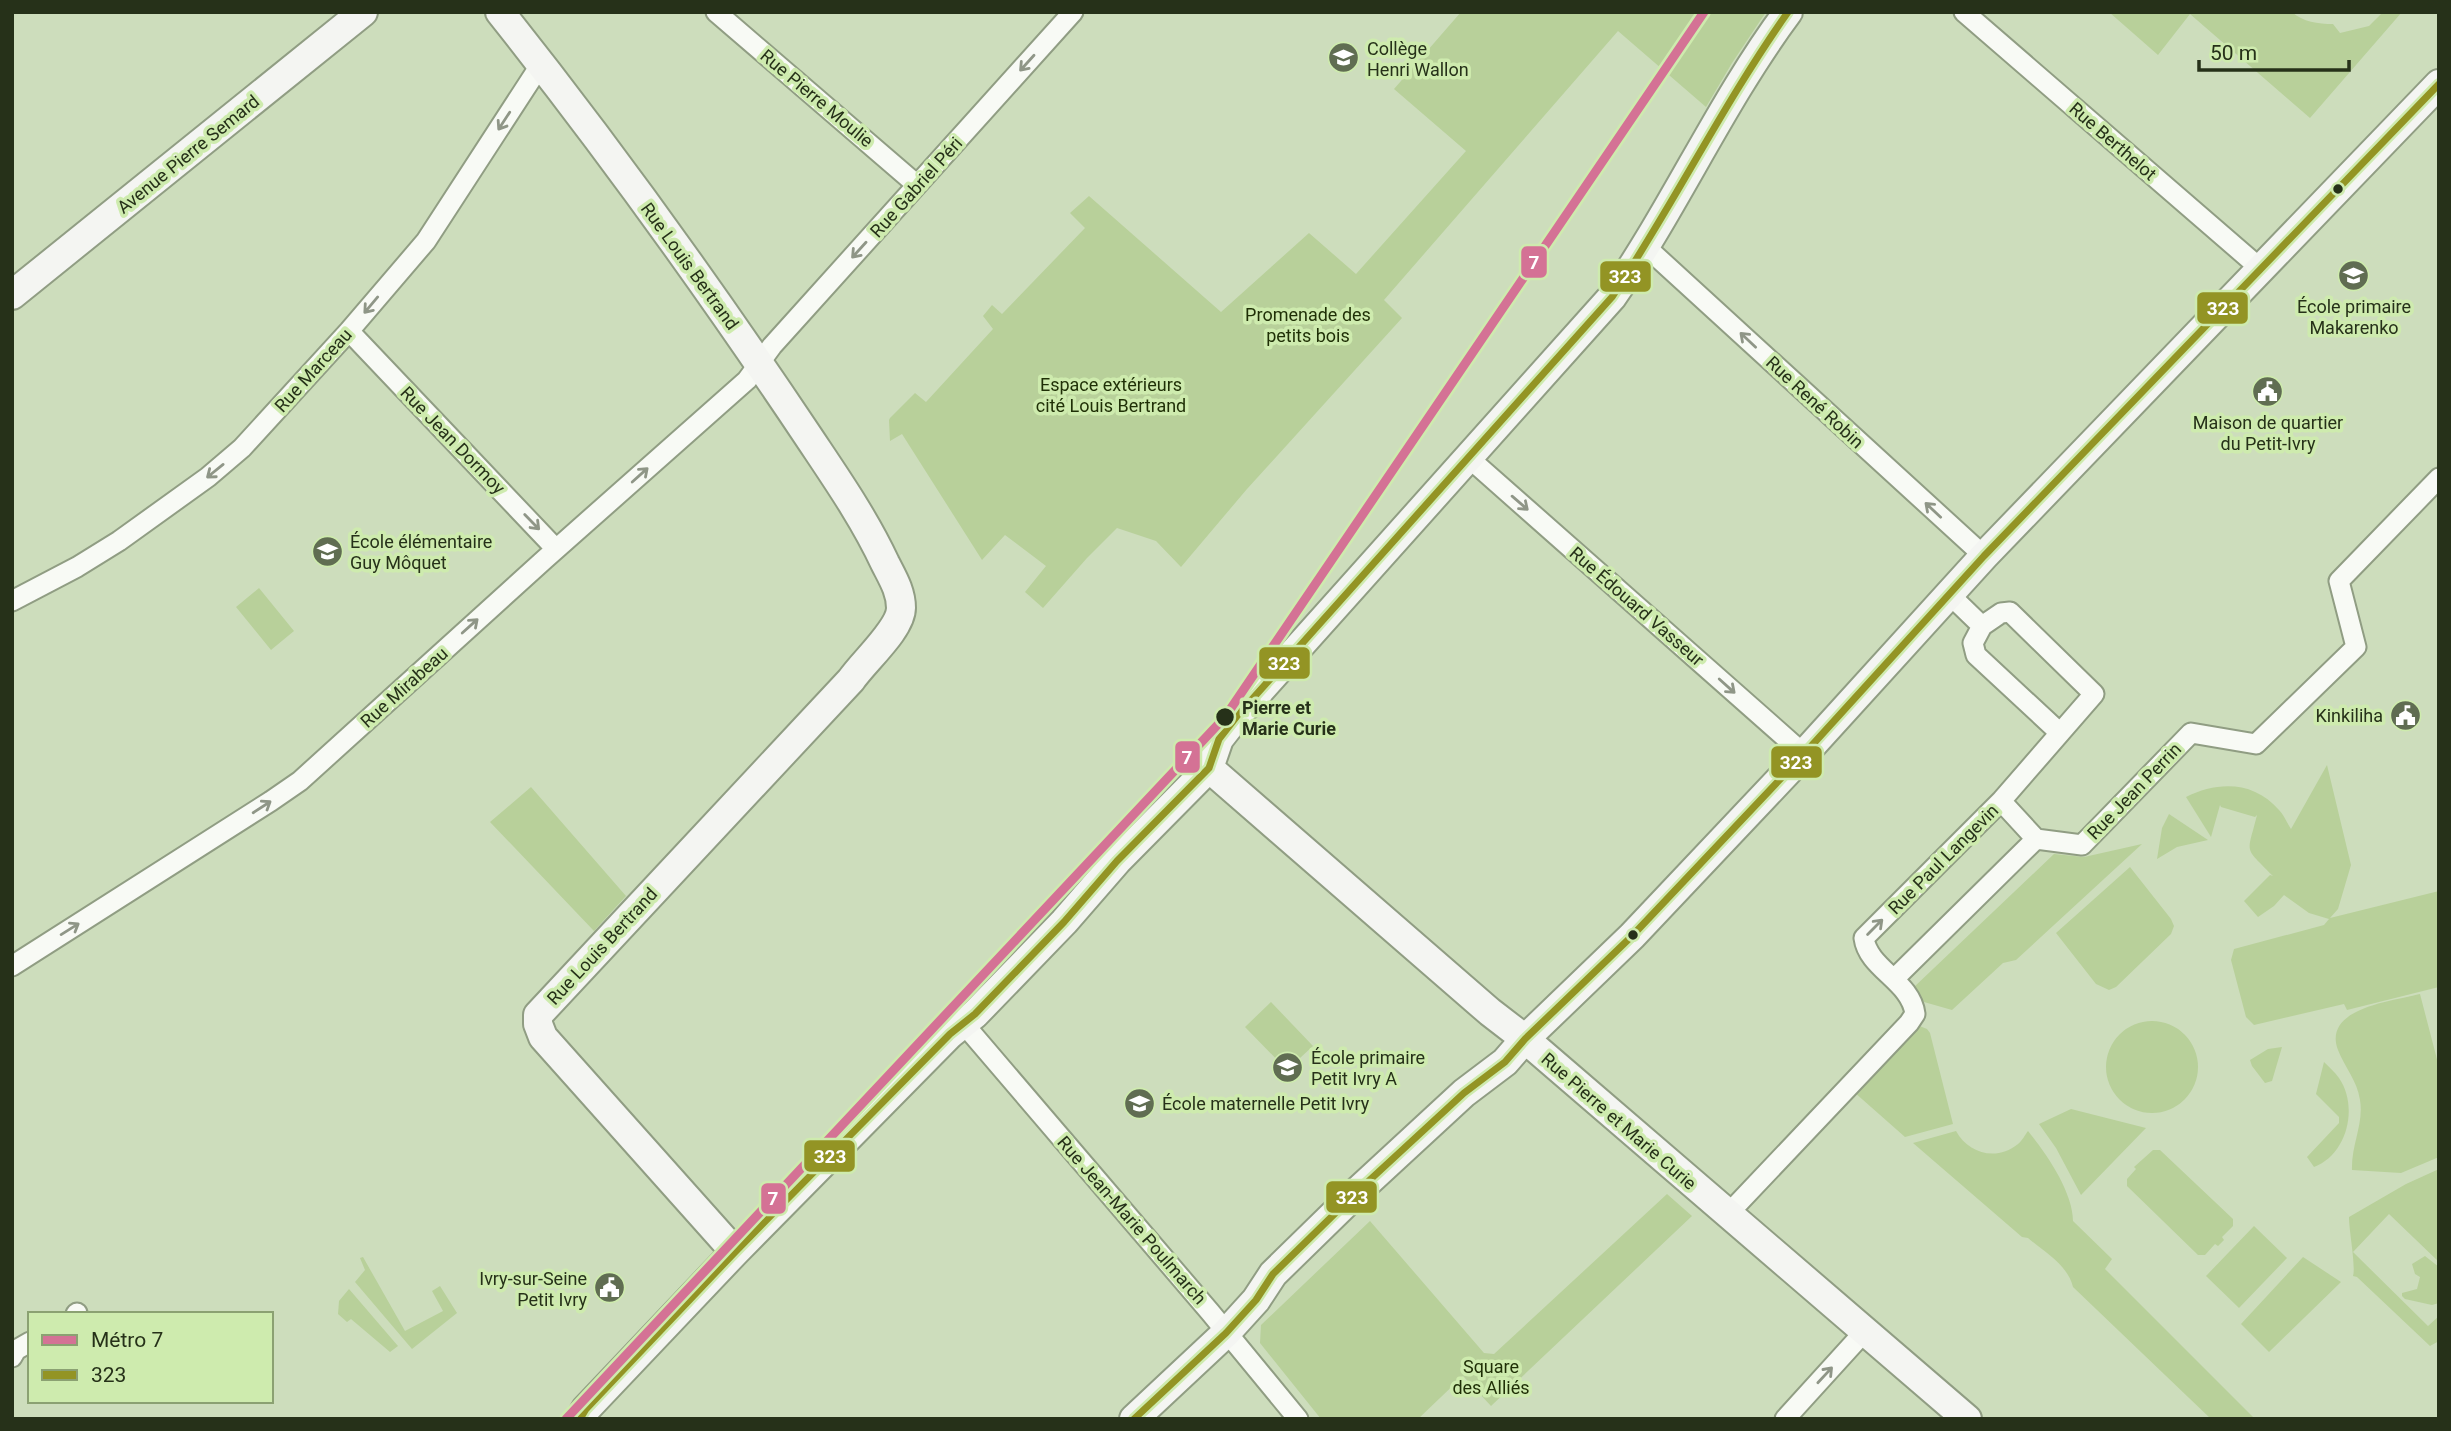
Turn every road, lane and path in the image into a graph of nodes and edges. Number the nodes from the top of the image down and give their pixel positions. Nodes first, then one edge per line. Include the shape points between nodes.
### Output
1 (363, 12) edge
2 (500, 12) edge
3 (716, 12) edge
4 (1073, 12) edge
5 (1788, 12) edge
6 (1965, 12) edge
7 (541, 64) junction
8 (2439, 84) edge
9 (917, 185) junction
10 (1646, 247) junction
11 (2261, 269) junction
12 (12, 295) edge
13 (349, 331) junction
14 (759, 362) junction
15 (1469, 458) junction
16 (2439, 478) edge
17 (556, 550) junction
18 (1984, 556) junction
19 (1950, 595) junction
20 (12, 601) edge
21 (1982, 626) junction
22 (2060, 733) junction
23 (1804, 754) junction
24 (1209, 768) junction
25 (2001, 801) junction
26 (2036, 839) junction
27 (12, 966) edge
28 (1894, 979) junction
29 (963, 1023) junction
30 (1525, 1039) junction
31 (1728, 1214) junction
32 (735, 1252) junction
33 (1865, 1331) junction
34 (1226, 1333) junction
35 (28, 1343) edge
36 (12, 1357) edge
37 (580, 1419) edge
38 (1134, 1419) edge
39 (1297, 1419) edge
40 (1784, 1419) edge
41 (1966, 1419) edge

1 - 12 main road, Avenue Pierre Semard
2 - 7 main road, Rue Louis Bertrand
3 - 9 street, Rue Pierre Moulie
4 -> 9 street, Rue Gabriel Péri
5 - 10 main road via 1723,108
6 - 11 street, Rue Berthelot
7 -> 13 street, Rue Marceau via 432,233
7 - 14 main road, Rue Louis Bertrand
8 - 11 main road
9 -> 14 street, Rue Gabriel Péri
10 - 15 main road via 1612,297
18 -> 10 street, Rue René Robin
11 - 18 main road
13 -> 17 street, Rue Jean Dormoy
13 -> 20 street, Rue Marceau via 242,448 208,477 98,555
17 -> 14 street, Rue Mirabeau via 747,380
14 - 32 main road, Rue Louis Bertrand via 906,577 917,616 898,646 850,680 538,1015 542,1037
15 -> 23 street, Rue Édouard Vasseur
15 - 24 main road via 1237,716 1219,739
16 - 26 street, Rue Jean Perrin via 2339,581 2356,647 2256,744 2190,733 2082,845
27 -> 17 street, Rue Mirabeau via 289,789
18 - 19 main road
19 - 21 street
19 - 23 main road
21 - 22 street via 1973,643 1976,655
21 - 22 street via 2010,612 2092,690 2091,699
22 - 25 street
23 - 30 main road via 1632,936
24 - 29 main road
24 - 30 main road, Rue Pierre et Marie Curie
25 - 26 street, Rue Paul Langevin
28 -> 25 street, Rue Paul Langevin via 1866,950 1864,938
26 - 28 street
28 - 31 street, Rue Paul Langevin via 1914,1002 1915,1014 1909,1023
29 - 32 main road
29 - 34 street, Rue Jean-Marie Poulmarch
30 - 31 main road, Rue Pierre et Marie Curie
30 - 34 main road via 1273,1274
31 - 33 main road, Rue Pierre et Marie Curie
32 - 37 main road
40 -> 33 street
33 - 41 main road, Rue Pierre et Marie Curie
34 - 38 main road
34 - 39 street, Rue Jean-Marie Poulmarch
35 - 36 street

